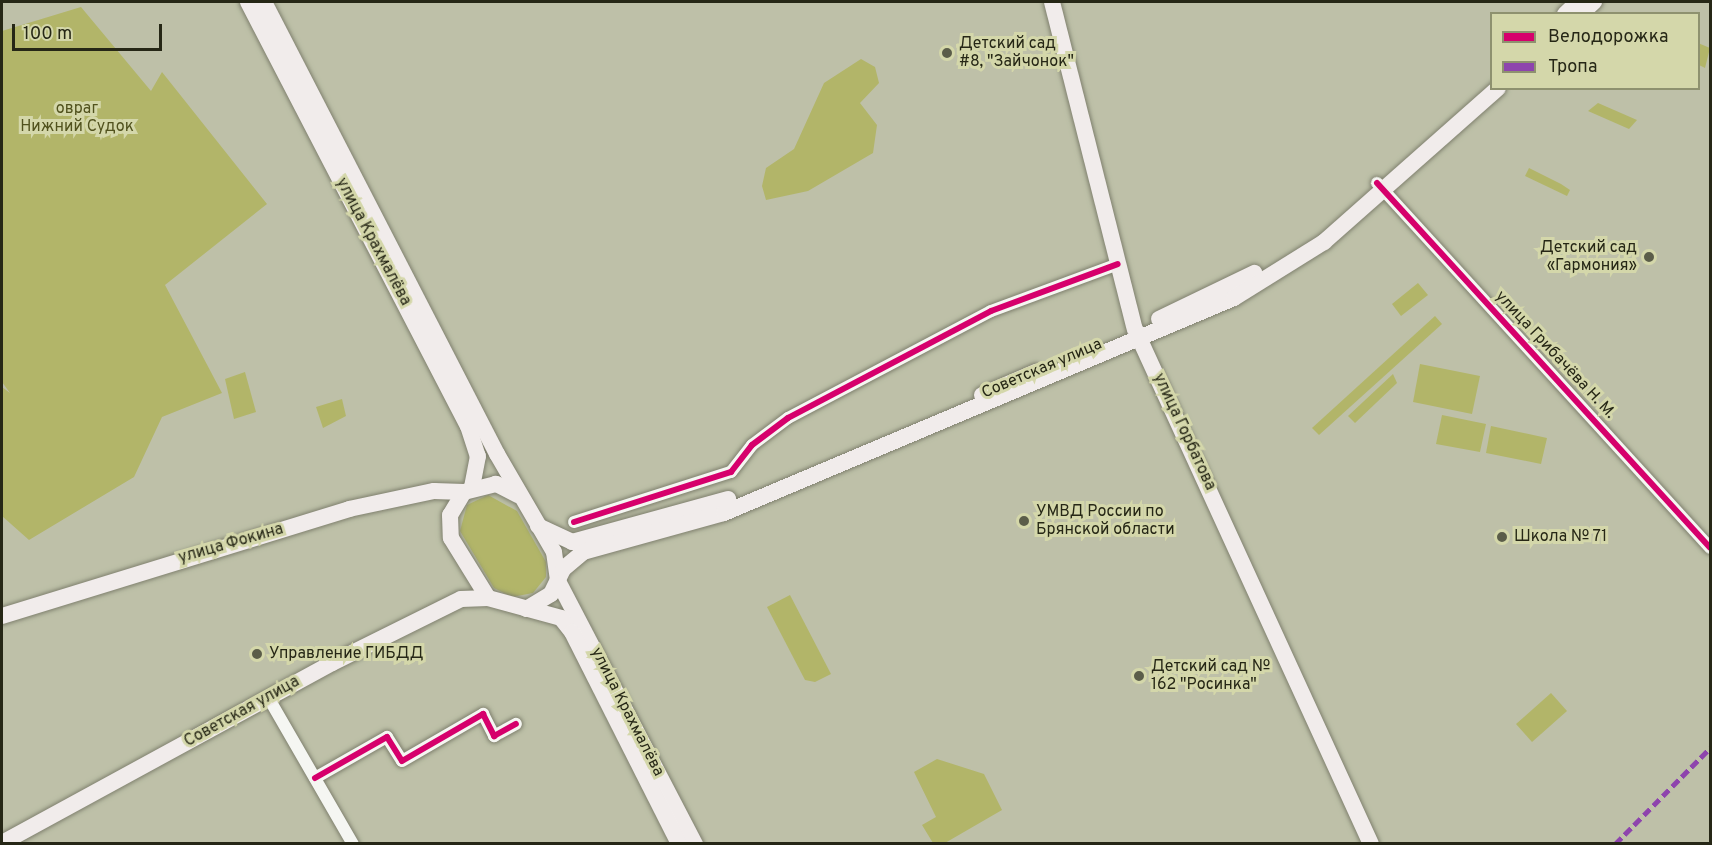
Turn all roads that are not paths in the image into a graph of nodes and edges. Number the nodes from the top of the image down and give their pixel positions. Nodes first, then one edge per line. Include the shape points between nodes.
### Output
1 (248, 2) edge
2 (264, 2) edge
3 (1052, 2) edge
4 (1490, 81) edge
5 (1496, 90) edge
6 (1381, 187) junction
7 (1118, 264) junction
8 (1138, 334) junction
9 (468, 489) junction
10 (521, 498) junction
11 (574, 522) dead end
12 (538, 526) junction
13 (1710, 548) edge
14 (558, 580) junction
15 (488, 598) junction
16 (526, 609) junction
17 (2, 616) edge
18 (268, 697) junction
19 (516, 724) dead end
20 (315, 778) junction
21 (2, 843) edge
22 (353, 843) edge
23 (679, 843) edge
24 (695, 843) edge
25 (1371, 843) edge

1 - 9 main road, улица Крахмалёва via 468,426 478,456
2 - 10 main road, улица Крахмалёва
3 - 7 main road, улица Горбатова
4 - 6 main road, Советская улица
5 - 6 main road, Советская улица
6 - 8 main road, Советская улица via 1268,266
6 - 13 street, улица Грибачёва Н. М.
7 - 8 main road, улица Горбатова
7 - 11 street via 991,312 788,418 752,445 731,472
8 - 12 main road, Советская улица via 720,502 572,542
8 - 14 main road, Советская улица via 724,513 583,552 570,561
8 - 25 main road, улица Горбатова
9 - 10 main road via 496,484
9 - 15 main road via 452,509 450,530
9 - 17 main road, улица Фокина via 434,491 349,509
10 - 12 main road
12 - 14 main road via 554,552
14 - 16 main road via 551,594
14 - 24 main road, улица Крахмалёва
15 - 16 main road
15 - 18 main road, Советская улица via 461,599
16 - 23 main road via 561,618 572,632
18 - 20 street
18 - 21 main road, Советская улица
19 - 20 street via 494,736 483,714 402,761 387,737
20 - 22 street

